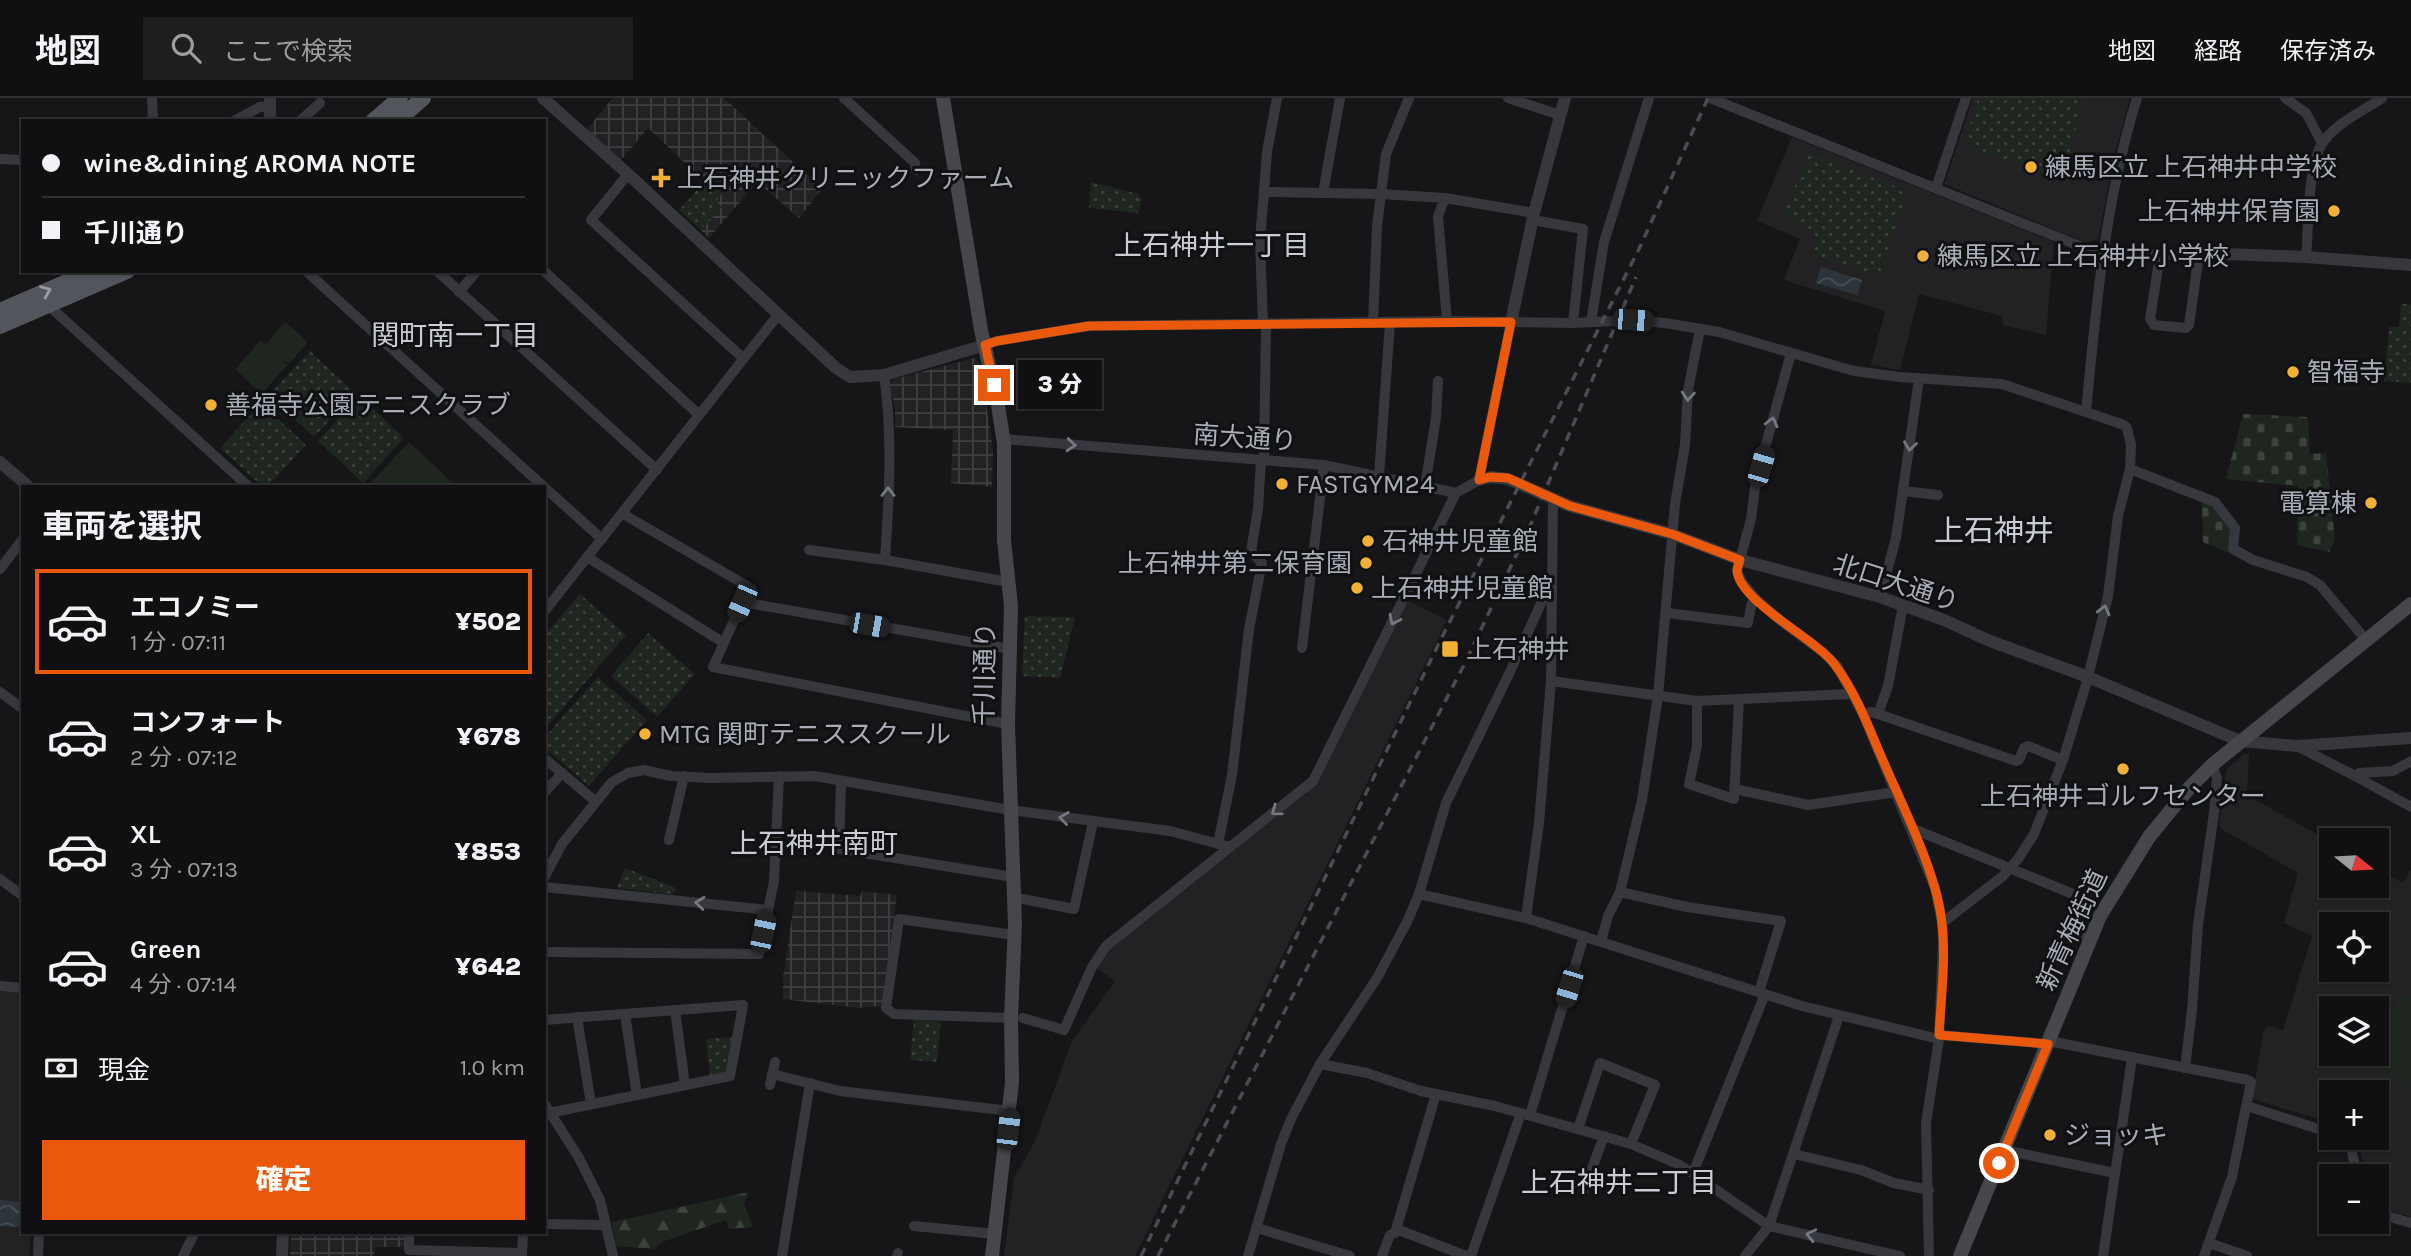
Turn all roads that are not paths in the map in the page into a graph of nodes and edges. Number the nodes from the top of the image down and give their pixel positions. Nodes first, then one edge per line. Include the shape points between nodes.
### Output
1 (152, 98) edge
2 (400, 98) edge
3 (423, 98) edge
4 (543, 98) edge
5 (845, 98) edge
6 (943, 98) edge
7 (1277, 98) edge
8 (1340, 98) edge
9 (1409, 98) edge
10 (1508, 98) edge
11 (1565, 98) edge
12 (1649, 98) edge
13 (1710, 98) edge
14 (1966, 98) edge
15 (2137, 98) edge
16 (2382, 98) edge
17 (2288, 99) edge
18 (1726, 101) edge
19 (270, 102) edge
20 (320, 103) dead end
21 (1560, 115) junction
22 (153, 119) edge
23 (238, 119) edge
24 (302, 119) edge
25 (375, 119) edge
26 (399, 119) edge
27 (2322, 143) junction
28 (0, 159) edge
29 (21, 160) edge
30 (916, 170) dead end
31 (628, 174) junction
32 (1936, 188) junction
33 (1264, 192) junction
34 (1323, 193) junction
35 (1381, 194) junction
36 (1445, 198) junction
37 (1534, 217) junction
38 (2199, 254) junction
39 (2224, 254) joint
40 (2102, 255) junction
41 (2160, 255) junction
42 (2306, 257) junction
43 (2411, 265) edge
44 (87, 273) edge
45 (122, 273) edge
46 (308, 273) edge
47 (439, 273) edge
48 (475, 273) edge
49 (546, 273) edge
50 (459, 292) junction
51 (48, 305) junction
52 (0, 310) edge
53 (778, 315) junction
54 (1447, 321) junction
55 (1511, 322) junction
56 (1591, 322) junction
57 (1373, 323) junction
58 (1390, 323) junction
59 (1573, 323) junction
60 (1265, 324) junction
61 (0, 326) edge
62 (1700, 329) junction
63 (985, 345) junction
64 (1791, 353) junction
65 (743, 358) junction
66 (884, 375) junction
67 (1919, 379) junction
68 (1438, 381) dead end
69 (2086, 412) junction
70 (699, 415) junction
71 (1003, 439) junction
72 (1262, 461) junction
73 (0, 462) edge
74 (1324, 465) junction
75 (2130, 469) junction
76 (657, 470) junction
77 (1379, 476) junction
78 (1479, 480) junction
79 (26, 485) edge
80 (247, 485) edge
81 (542, 485) edge
82 (1425, 486) junction
83 (546, 489) edge
84 (1903, 491) junction
85 (1456, 493) junction
86 (1938, 495) dead end
87 (1553, 500) junction
88 (622, 514) junction
89 (1672, 534) junction
90 (602, 539) junction
91 (21, 542) edge
92 (809, 550) dead end
93 (587, 557) junction
94 (1740, 560) junction
95 (885, 561) junction
96 (0, 569) edge
97 (1552, 579) junction
98 (1008, 582) junction
99 (1880, 597) junction
100 (1755, 598) junction
101 (742, 602) junction
102 (2411, 604) edge
103 (1903, 606) junction
104 (546, 609) edge
105 (1667, 613) junction
106 (2366, 640) junction
107 (724, 643) junction
108 (1302, 648) dead end
109 (1010, 649) junction
110 (2088, 677) junction
111 (1551, 681) junction
112 (0, 692) edge
113 (1852, 694) junction
114 (1658, 696) junction
115 (1739, 700) junction
116 (1697, 701) junction
117 (21, 708) edge
118 (1878, 714) junction
119 (1863, 715) junction
120 (1008, 724) junction
121 (2411, 738) edge
122 (2240, 741) junction
123 (2297, 746) junction
124 (546, 760) edge
125 (2063, 760) junction
126 (2411, 761) edge
127 (2212, 765) junction
128 (562, 773) junction
129 (684, 776) junction
130 (779, 776) junction
131 (2355, 776) junction
132 (841, 781) junction
133 (1735, 789) junction
134 (546, 791) edge
135 (1896, 792) junction
136 (595, 802) junction
137 (2411, 807) edge
138 (1010, 810) junction
139 (1093, 822) junction
140 (1911, 828) junction
141 (669, 840) dead end
142 (1219, 844) junction
143 (1230, 847) junction
144 (2010, 869) junction
145 (546, 874) edge
146 (1013, 877) junction
147 (0, 879) edge
148 (546, 887) edge
149 (1620, 892) junction
150 (1419, 894) junction
151 (21, 895) edge
152 (1013, 897) junction
153 (768, 910) junction
154 (1526, 918) junction
155 (1942, 923) junction
156 (1014, 935) junction
157 (1584, 936) junction
158 (1601, 941) junction
159 (2090, 941) junction
160 (546, 953) edge
161 (0, 986) edge
162 (21, 988) edge
163 (1762, 993) junction
164 (675, 1010) junction
165 (625, 1014) junction
166 (1839, 1016) junction
167 (577, 1017) junction
168 (1017, 1018) junction
169 (546, 1020) edge
170 (1939, 1037) junction
171 (2048, 1043) junction
172 (2132, 1058) junction
173 (775, 1062) dead end
174 (1320, 1064) junction
175 (2185, 1068) junction
176 (772, 1074) junction
177 (810, 1083) junction
178 (685, 1085) junction
179 (769, 1085) dead end
180 (1436, 1094) junction
181 (637, 1095) junction
182 (591, 1104) junction
183 (2247, 1106) junction
184 (546, 1108) edge
185 (1010, 1111) junction
186 (1525, 1114) junction
187 (1578, 1129) junction
188 (2319, 1129) edge
189 (1604, 1136) junction
190 (1631, 1144) junction
191 (2004, 1150) junction
192 (1794, 1154) junction
193 (2115, 1172) junction
194 (1693, 1173) junction
195 (1929, 1190) junction
196 (1584, 1191) dead end
197 (2389, 1217) edge
198 (2411, 1223) edge
199 (546, 1224) edge
200 (606, 1225) junction
201 (914, 1226) dead end
202 (1769, 1226) junction
203 (1256, 1227) junction
204 (1395, 1233) junction
205 (38, 1234) edge
206 (194, 1234) edge
207 (283, 1234) edge
208 (409, 1234) edge
209 (523, 1234) edge
210 (995, 1234) junction
211 (2209, 1243) junction
212 (1852, 1245) junction
213 (522, 1254) edge
214 (1749, 1255) edge
215 (38, 1256) edge
216 (183, 1256) edge
217 (282, 1256) edge
218 (613, 1256) edge
219 (782, 1256) edge
220 (992, 1256) edge
221 (1248, 1256) edge
222 (1349, 1256) edge
223 (1382, 1256) edge
224 (1469, 1256) edge
225 (1850, 1256) edge
226 (1900, 1256) edge
227 (1929, 1256) edge
228 (1960, 1256) edge
229 (2103, 1256) edge
230 (2204, 1256) edge
231 (2247, 1256) edge

1 - 22 street
2 - 25 main road
3 - 26 main road
4 - 31 street
5 - 30 street via 915,163
6 - 63 main road, 千川通り
7 - 33 street
8 - 34 street
9 - 35 street via 1386,154
10 - 21 street
11 - 21 street
12 - 56 street via 1604,242
13 - 18 street
14 - 32 street
15 - 40 street
16 - 27 street
17 - 27 street via 2306,113
18 - 32 street
19 - 23 street
20 - 24 street
21 - 37 street
27 - 42 street via 2314,163
28 - 29 street
31 - 53 street
31 - 65 street via 591,220
32 - 40 street
33 - 34 street
33 - 60 street via 1260,241
34 - 35 street
35 - 36 street
35 - 57 street
36 - 37 street
36 - 54 street via 1438,216
37 - 55 street
37 - 59 street via 1583,229
38 - 39 street
38 - 41 street
38 - 41 street via 2186,328 2154,325 2150,319
39 - 42 street
40 - 41 street
40 - 69 street
42 - 43 street
52 -> 44 main road
45 - 51 main road
46 - 81 street
47 - 50 street
48 - 50 street
49 - 70 street
50 - 76 street
51 - 61 main road
51 - 80 street
53 - 65 street
53 - 66 street via 850,377
54 - 55 street
54 - 58 street
55 - 59 street
55 - 78 street
56 - 59 street
56 - 62 street via 1633,320
57 - 58 street
57 - 60 street
58 - 77 street
60 - 63 street via 1089,326
60 - 72 street
62 - 64 street
62 -> 89 street via 1688,390
63 - 66 street
63 - 71 main road, 千川通り
64 - 67 street via 1851,370
94 -> 64 street
65 - 70 street
95 -> 66 street via 889,427
67 - 69 street via 2002,384
67 -> 84 street
68 - 82 street
69 - 75 street via 2127,428 2132,445
70 - 76 street
71 -> 72 street, 南大通り
71 - 98 main road, 千川通り
72 - 74 street, 南大通り
72 - 142 street via 1251,551 1262,563
73 - 79 street
74 - 77 street, 南大通り
74 - 108 street
75 - 106 street via 2215,502 2235,528 2233,549 2320,585
110 -> 75 street via 2108,596 2118,516
76 - 88 street
77 - 82 street, 南大通り
78 - 85 street
78 - 87 street, 北口大通り via 1508,478
82 - 85 street, 南大通り
83 - 90 street
84 - 86 street
84 - 99 street
85 -> 143 street via 1313,781
87 - 89 street, 北口大通り
87 - 97 street
88 - 90 street
88 - 101 street via 750,587
89 - 94 street, 北口大通り
89 - 105 street
90 - 93 street
91 - 96 street
92 - 95 street
93 - 104 street
93 - 107 street
94 - 99 street, 北口大通り
94 - 100 street via 1739,577
95 - 98 street
97 - 111 street
97 - 150 street via 1446,803
98 - 109 main road, 千川通り
99 - 103 street, 北口大通り
100 - 105 street via 1748,623
100 - 113 street via 1831,659
101 - 107 street
101 - 109 street
102 - 106 main road, 新青梅街道
103 - 110 street, 北口大通り
103 - 118 street
105 - 114 street
106 - 122 main road, 新青梅街道
107 - 120 street via 713,667 719,670
109 - 120 main road, 千川通り
110 - 122 street, 北口大通り
110 - 125 street
111 - 114 street
111 - 154 street
112 - 117 street
113 - 115 street
113 - 119 street
114 - 116 street
114 - 149 street via 1642,800
115 - 116 street
115 - 133 street
116 - 133 street via 1697,746 1689,784 1734,799
118 - 119 street
118 - 125 street via 2016,761 2028,747
119 - 135 street
120 - 138 main road, 千川通り
121 - 123 street, 北口大通り
122 - 123 street, 北口大通り
122 - 127 main road, 新青梅街道
123 - 131 street
124 - 128 street
125 - 144 street via 2034,834
126 - 131 street via 2393,771
127 - 159 main road, 新青梅街道 via 2149,836 2100,916
127 - 175 street via 2217,778 2214,813
128 - 134 street
128 - 136 street
129 - 130 street
129 - 136 street via 644,770 628,773 612,782
129 - 141 street
130 - 132 street
130 - 153 street via 774,881
131 - 137 street
132 - 138 street
132 - 146 street via 839,849
133 - 135 street via 1808,805
135 - 140 street
136 - 145 street via 562,844
139 -> 138 street
138 - 146 main road, 千川通り
139 - 142 street via 1170,831
139 - 152 street via 1074,909
140 - 144 street
140 - 155 street via 1935,888
142 - 143 street
143 - 168 street via 1106,946 1064,1030
144 - 155 street
144 - 159 street via 2078,896 2072,932
146 - 152 main road, 千川通り
147 - 151 street
153 -> 148 street
149 - 158 street
149 - 163 street via 1781,921
150 - 154 street
150 - 174 street via 1377,978
152 - 156 main road, 千川通り
153 - 160 street via 759,954
154 - 157 street
155 - 170 street
156 - 168 main road, 千川通り
156 - 168 street via 900,919 886,1008 894,1014
157 - 158 street
157 - 186 street
158 - 163 street
159 - 171 main road, 新青梅街道
161 - 162 street
163 - 166 street
163 - 194 street
164 - 165 street
164 - 178 street
164 - 178 street via 743,1005 730,1076
165 - 167 street
165 - 181 street
166 - 170 street
166 - 192 street
167 - 169 street
167 - 182 street
168 - 185 main road, 千川通り
170 - 171 street
170 - 195 street via 1926,1123
171 - 172 street
171 - 191 main road, 新青梅街道
172 - 175 street
172 - 193 street
173 - 176 street
174 - 180 street
174 - 203 street via 1281,1144
175 - 183 street via 2248,1080
176 - 177 street
176 - 179 street
177 - 185 street via 840,1091
177 - 219 street
178 - 181 street
180 - 186 street
180 - 204 street
181 - 182 street
182 - 184 street
183 - 188 street
183 - 211 street via 2232,1177
184 - 200 street via 579,1158 600,1200
185 - 210 main road, 千川通り
186 - 187 street
186 - 224 street
187 - 189 street
187 - 190 street via 1600,1063 1655,1085
189 - 190 street
189 - 196 street
190 - 194 street
191 - 193 street
191 - 228 main road, 新青梅街道
192 - 195 street
192 - 202 street
193 - 229 street
194 - 202 street
195 - 227 street
197 - 198 street
199 - 200 street
200 - 218 street
201 - 210 street
212 -> 202 street
202 - 214 street
203 - 221 street
203 - 222 street
204 - 223 street
204 - 224 street via 1399,1230
205 - 215 street
206 - 216 street
207 - 217 street
208 - 213 street via 409,1250
209 - 213 street
210 - 220 main road, 千川通り
211 - 230 street
211 - 231 street
212 - 225 street
212 - 226 street

